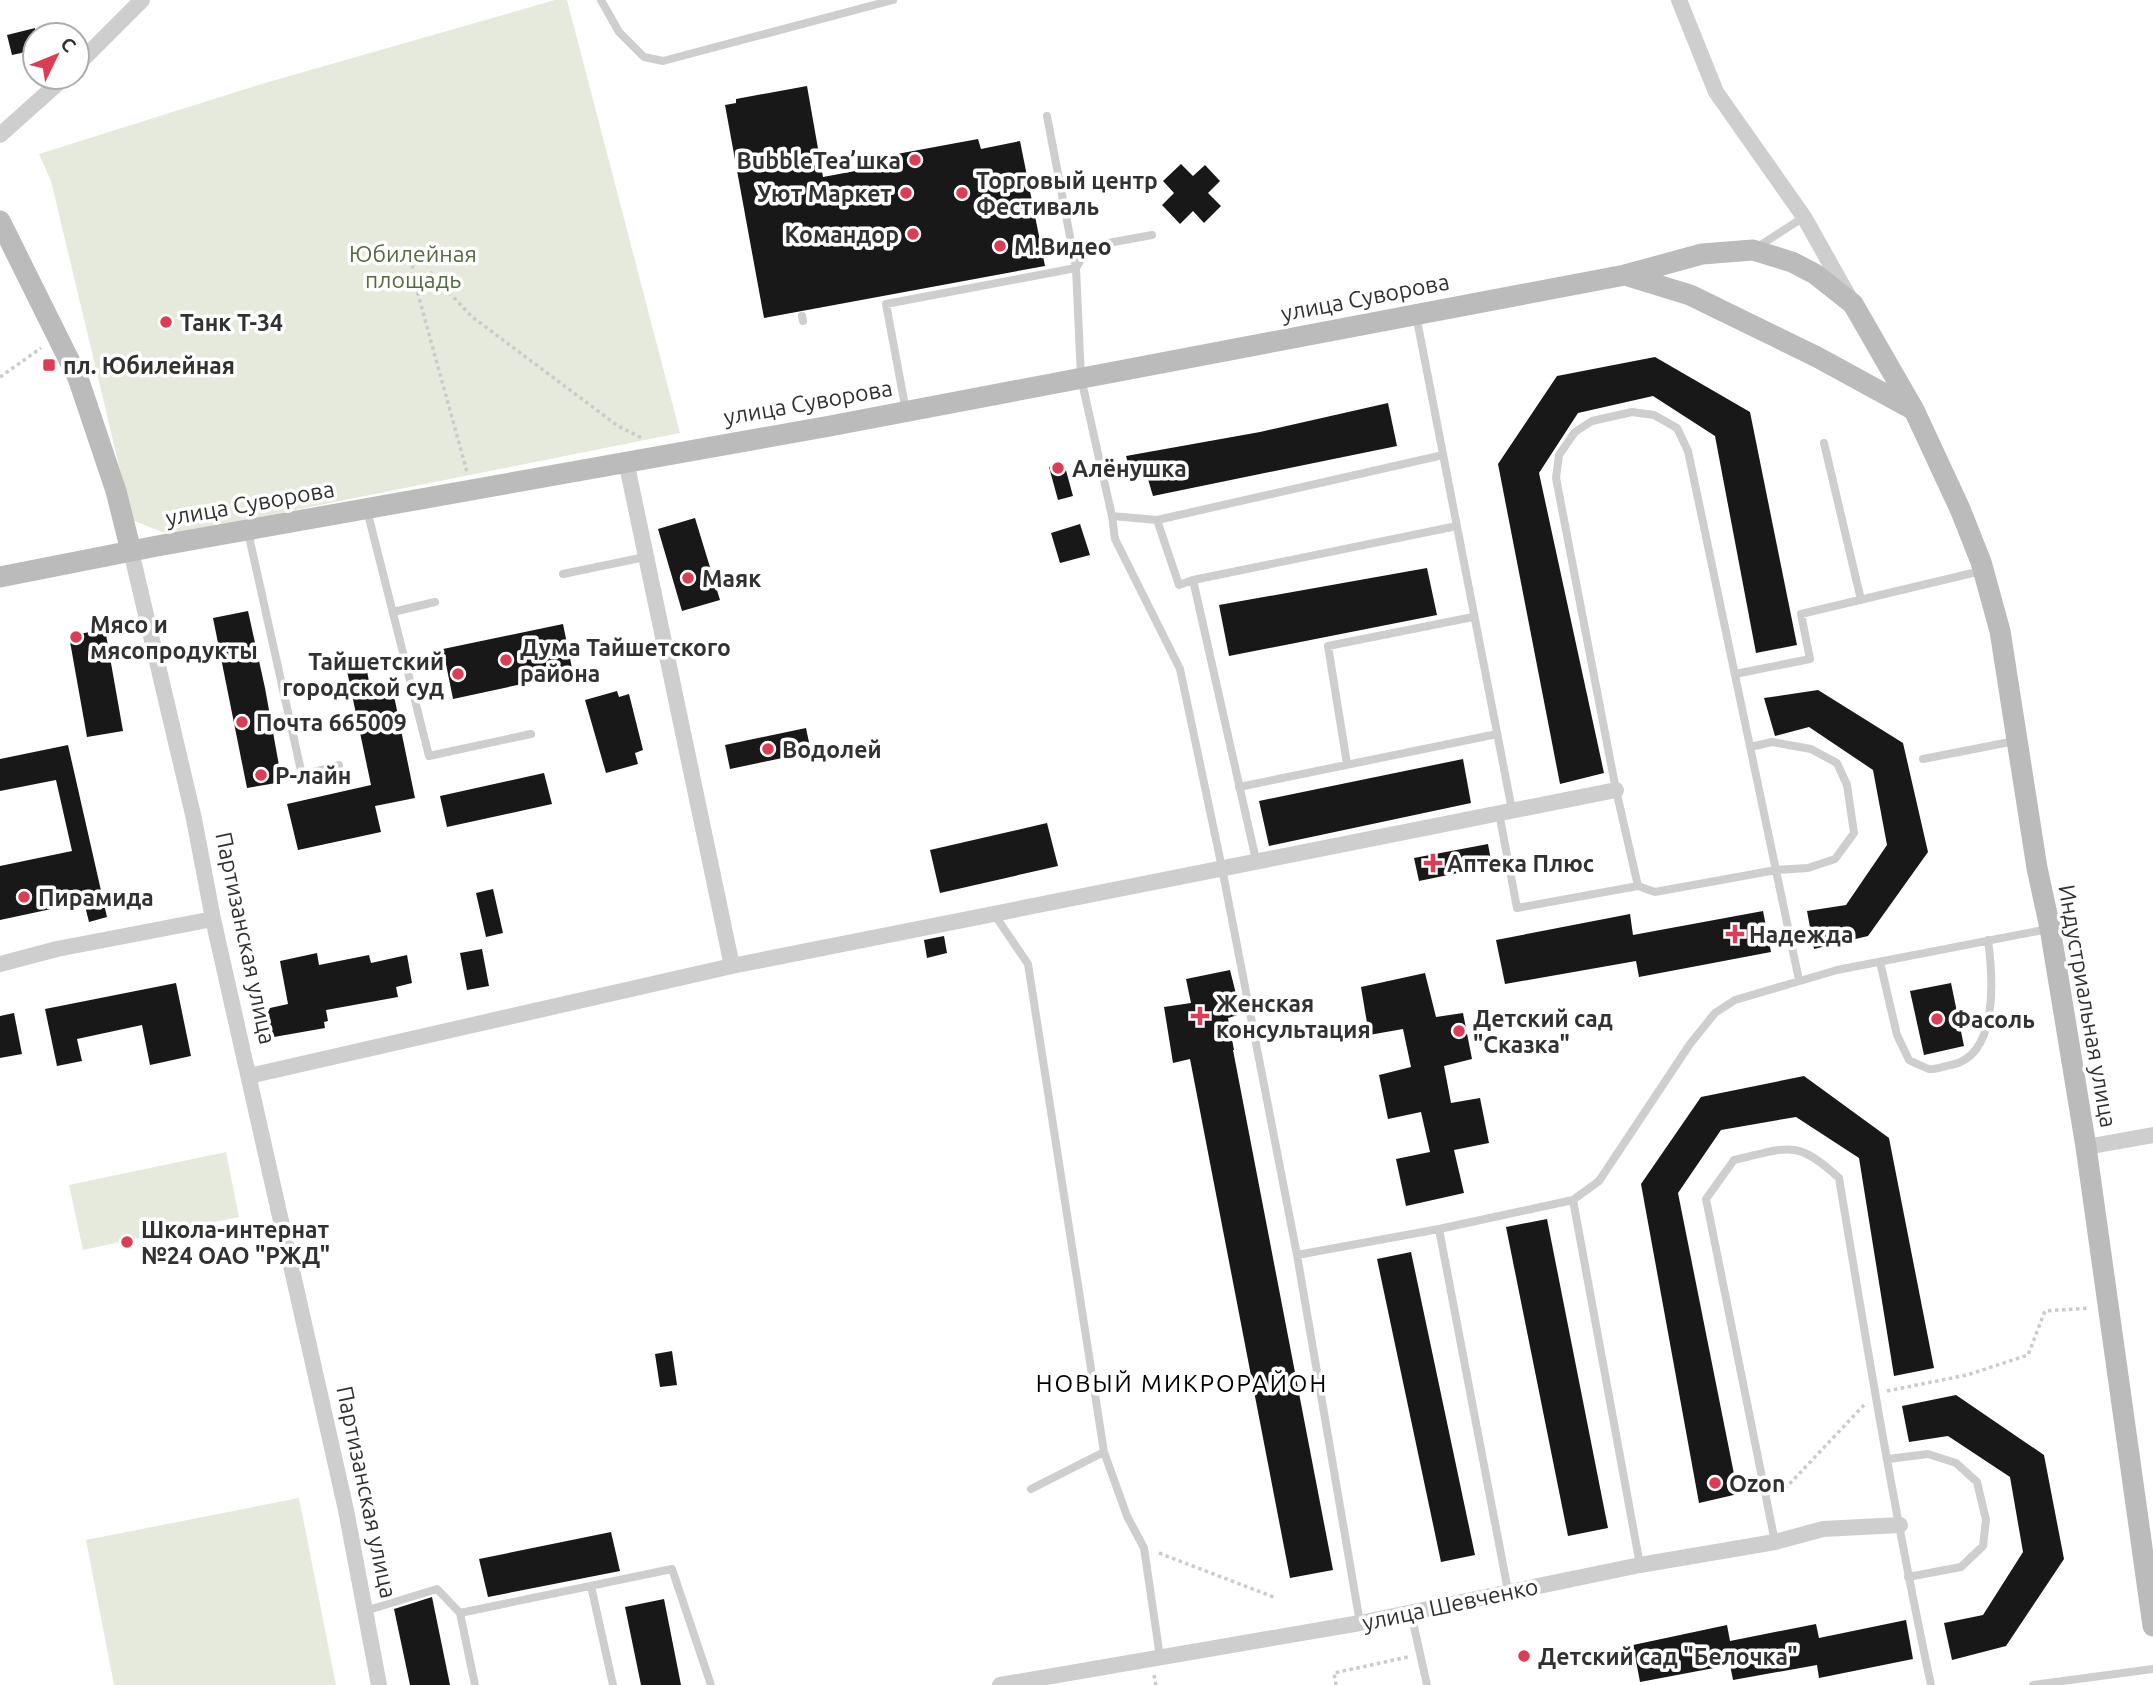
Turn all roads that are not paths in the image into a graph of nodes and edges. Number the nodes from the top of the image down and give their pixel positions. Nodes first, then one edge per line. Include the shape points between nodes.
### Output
1 (142, 0) edge
2 (601, 0) edge
3 (892, 0) edge
4 (1681, 1) edge
5 (91, 51) edge
6 (49, 91) edge
7 (1047, 116) dead end
8 (0, 135) edge
9 (1804, 217) junction
10 (0, 221) edge
11 (1153, 235) dead end
12 (1753, 250) junction
13 (1076, 268) junction
14 (1625, 275) junction
15 (1853, 304) junction
16 (1415, 314) junction
17 (1081, 378) junction
18 (1913, 410) junction
19 (906, 411) junction
20 (1824, 443) dead end
21 (1443, 455) junction
22 (626, 461) junction
23 (367, 509) junction
24 (1112, 516) junction
25 (1157, 520) junction
26 (1457, 526) junction
27 (247, 530) junction
28 (131, 551) junction
29 (645, 557) junction
30 (1984, 571) junction
31 (563, 574) dead end
32 (0, 578) edge
33 (1193, 580) junction
34 (1861, 600) junction
35 (435, 602) dead end
36 (393, 612) junction
37 (1474, 617) junction
38 (1735, 674) junction
39 (531, 734) dead end
40 (1497, 734) junction
41 (2018, 740) junction
42 (1750, 747) junction
43 (1923, 759) dead end
44 (1347, 764) junction
45 (339, 765) dead end
46 (1239, 787) junction
47 (1616, 790) junction
48 (1505, 811) junction
49 (1255, 860) junction
50 (1222, 868) junction
51 (1776, 870) junction
52 (1638, 886) junction
53 (994, 914) junction
54 (212, 919) junction
55 (2050, 928) junction
56 (1988, 940) junction
57 (1880, 962) junction
58 (0, 964) edge
59 (732, 966) junction
60 (1799, 980) junction
61 (249, 1076) junction
62 (2153, 1135) edge
63 (2085, 1147) junction
64 (1573, 1200) junction
65 (1440, 1230) junction
66 (1297, 1255) junction
67 (1104, 1452) junction
68 (1888, 1459) junction
69 (1031, 1489) dead end
70 (1900, 1525) junction
71 (1775, 1542) junction
72 (1640, 1565) junction
73 (1908, 1577) junction
74 (591, 1586) junction
75 (1508, 1591) junction
76 (365, 1611) junction
77 (1411, 1612) junction
78 (460, 1613) junction
79 (1360, 1623) junction
80 (2153, 1626) edge
81 (1160, 1657) junction
82 (2153, 1669) edge
83 (379, 1685) edge
84 (475, 1685) edge
85 (612, 1685) edge
86 (711, 1685) edge
87 (1000, 1685) edge
88 (1427, 1685) edge
89 (1931, 1685) edge
90 (2033, 1685) edge

1 - 5 street
2 - 3 lane via 619,32 644,57 663,61
4 - 9 street via 1716,92
6 - 8 street
7 - 13 lane
9 - 12 lane
9 - 15 street
10 - 28 street, Партизанская улица via 82,390
11 - 13 lane via 1097,245 1084,252
12 - 14 street, улица Суворова via 1702,254
12 - 15 street via 1815,274
13 - 17 lane
13 - 19 lane via 886,304
14 - 16 street, улица Суворова
14 - 18 street via 1690,295 1816,356
15 - 18 street, Индустриальная улица
16 - 17 street, улица Суворова
16 - 21 lane
17 - 19 street, улица Суворова
17 - 24 lane
18 - 30 street, Индустриальная улица
19 - 22 street, улица Суворова
20 - 34 lane
21 - 25 lane
21 - 26 lane
22 - 23 street, улица Суворова
22 - 29 street
23 - 27 street, улица Суворова
23 - 36 lane
24 - 25 lane
24 - 50 lane via 1115,539 1180,669
25 - 33 lane via 1179,585
26 - 33 lane
26 - 37 lane
27 - 28 street, улица Суворова
27 - 45 lane via 302,775
28 - 32 street, улица Суворова
28 - 54 street, Партизанская улица via 194,819
29 - 31 lane
29 - 59 street
30 - 34 lane
30 - 41 street, Индустриальная улица via 2000,631
33 - 46 lane
34 - 38 lane via 1801,614 1810,659
35 - 36 lane
36 - 39 lane via 429,755
37 - 40 lane
37 - 44 lane via 1328,646
38 - 42 lane
38 - 47 lane via 1688,451 1678,428 1654,415 1632,412 1592,421 1574,432 1559,455 1556,478
40 - 44 lane
40 - 48 lane
41 - 43 lane
41 - 55 street, Индустриальная улица
42 - 51 lane
42 - 51 lane via 1772,743 1811,749 1837,763 1847,785 1854,833 1835,859 1808,868
44 - 46 lane
46 - 49 lane
47 - 48 street
47 - 52 lane
48 - 49 street
48 - 52 lane via 1517,908
49 - 50 street
50 - 53 street
50 - 66 lane
51 - 52 lane via 1655,892
51 - 60 lane
53 - 59 street
53 - 67 lane via 1028,964
54 - 58 street
54 - 61 street, Партизанская улица
55 - 56 lane
55 - 63 street, Индустриальная улица
56 - 57 lane
56 - 57 lane via 1990,1012 1979,1046 1961,1063 1931,1069 1909,1060 1897,1035
57 - 60 lane
59 - 61 street
60 - 64 lane via 1735,1000 1715,1013 1598,1181
61 - 76 street, Партизанская улица
62 - 63 street
63 - 80 street, Индустриальная улица
64 - 65 lane
64 - 72 lane
65 - 66 lane
65 - 75 lane
66 - 79 lane
67 - 69 lane
67 - 81 lane via 1144,1548
68 - 70 lane
68 - 71 lane via 1839,1178 1818,1158 1790,1147 1734,1160 1706,1199
68 - 73 lane via 1927,1454 1956,1463 1977,1482 1986,1520 1983,1546 1961,1567
70 - 71 street, улица Шевченко via 1824,1529
70 - 73 lane
71 - 72 street, улица Шевченко
72 - 75 street, улица Шевченко
73 - 89 lane
74 - 78 lane
74 - 85 lane
74 - 86 lane via 672,1569
75 - 77 street, улица Шевченко
76 - 78 lane via 437,1589
76 - 83 street, Партизанская улица
77 - 79 street, улица Шевченко
77 - 88 lane
78 - 84 lane
79 - 81 street, улица Шевченко
81 - 87 street, улица Шевченко
82 - 90 lane

